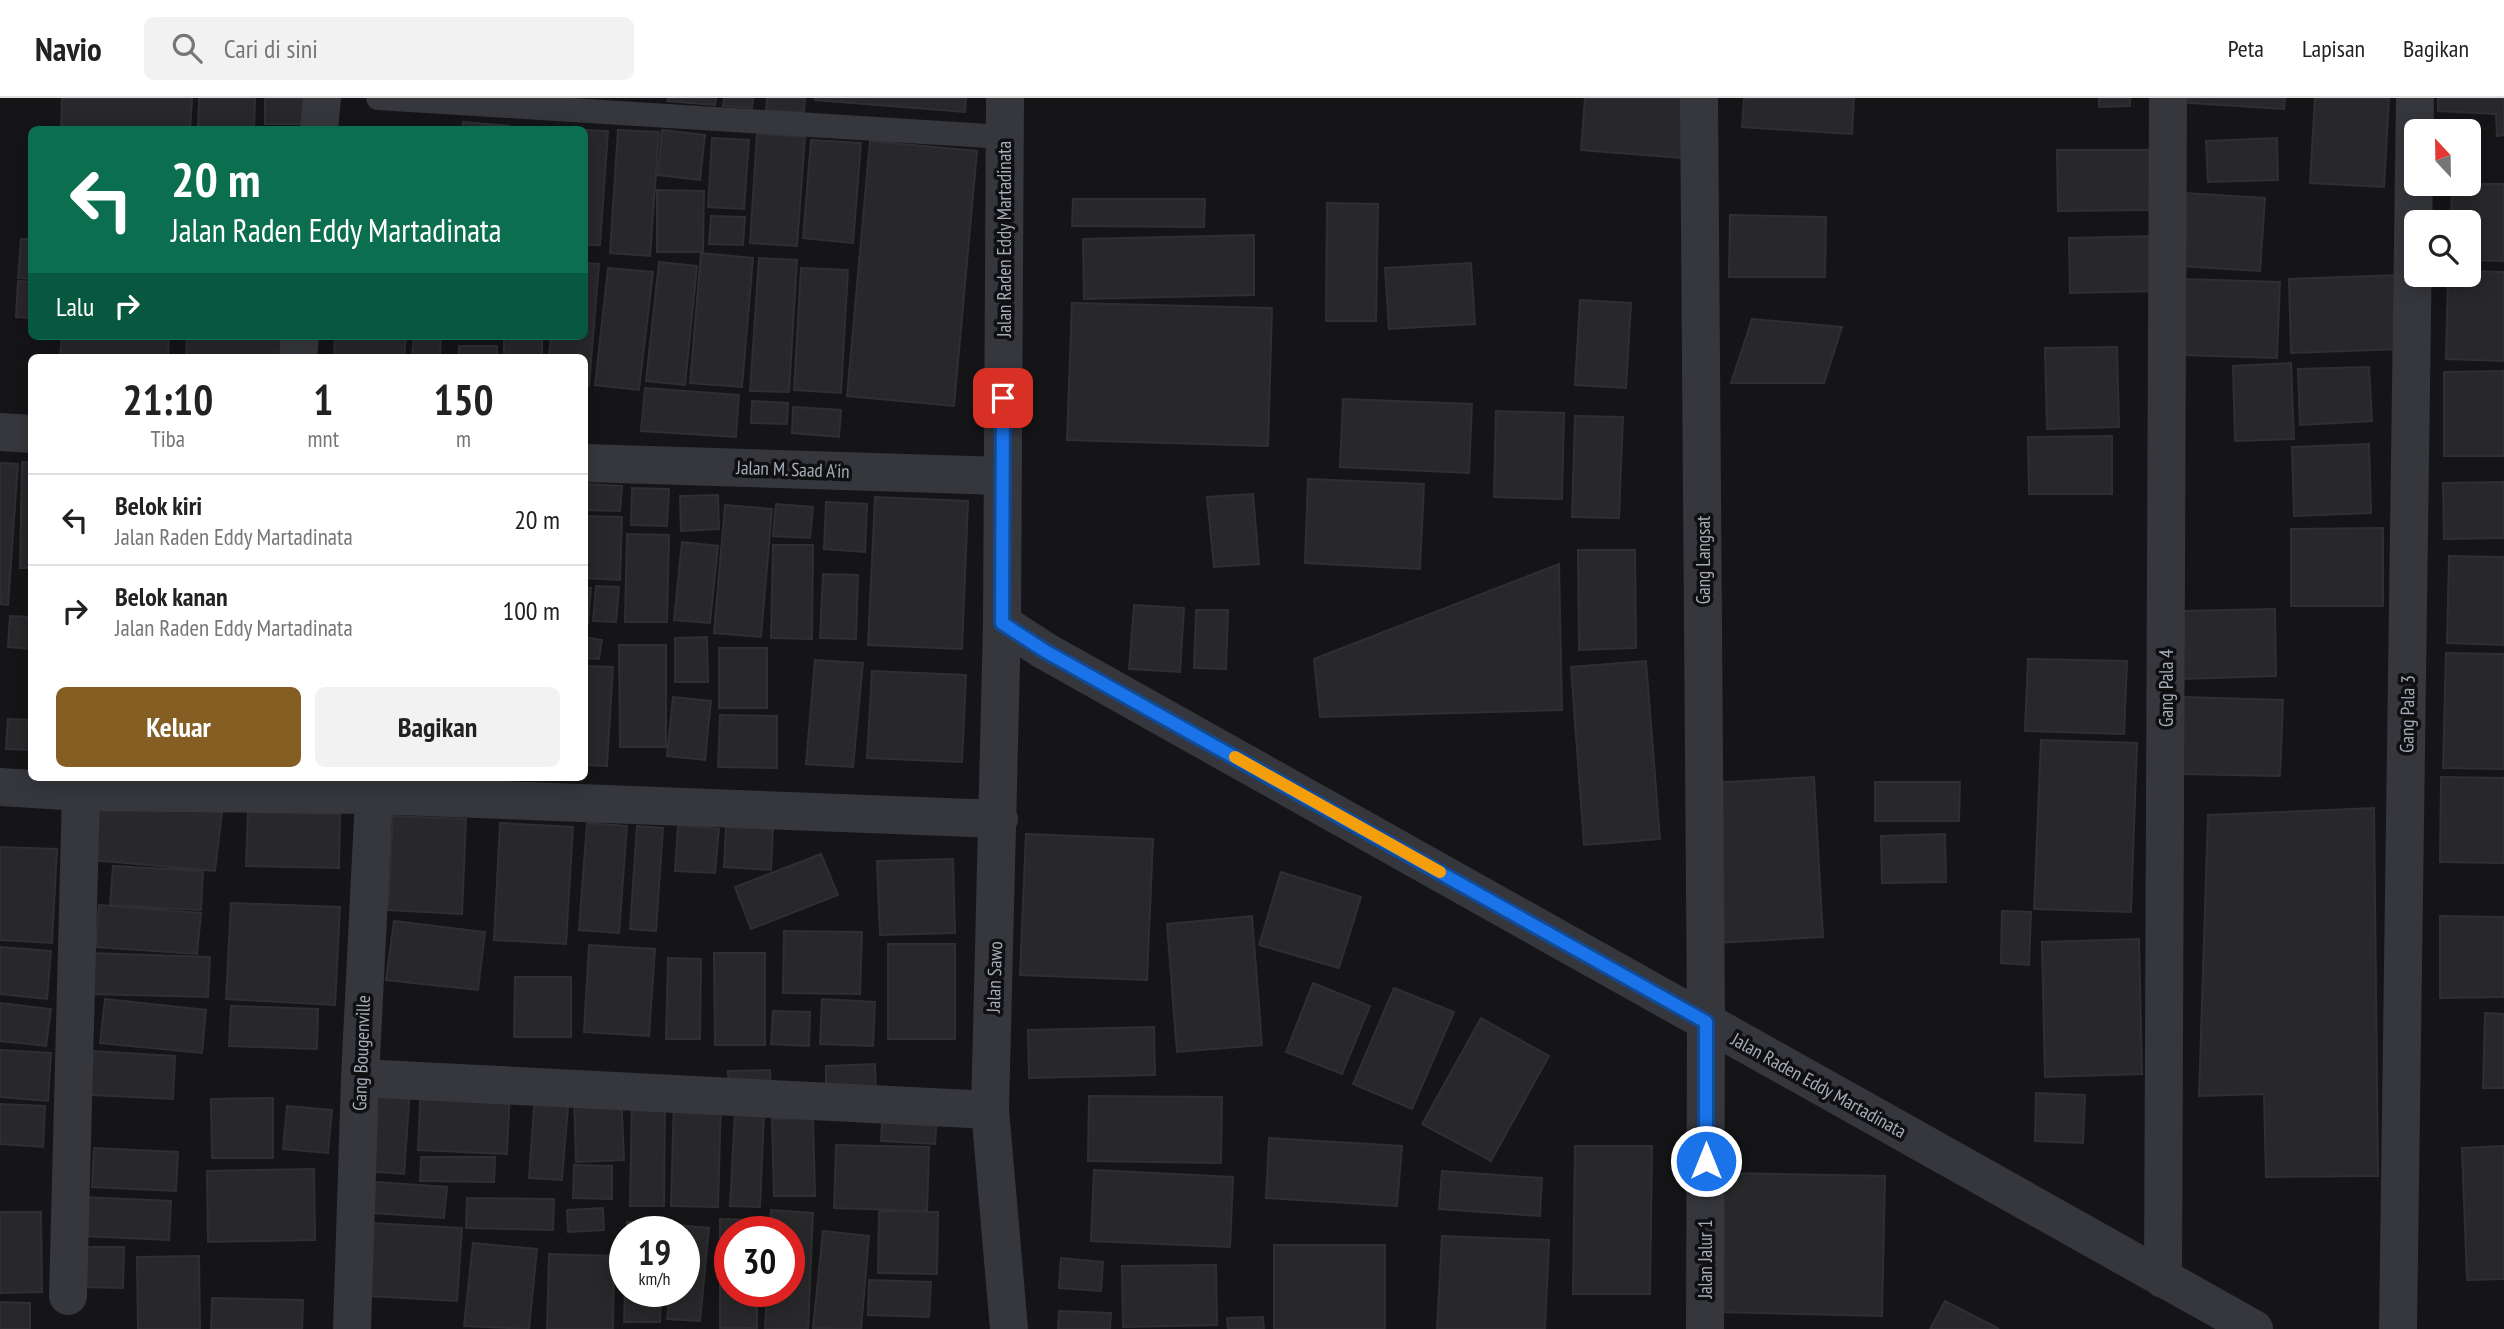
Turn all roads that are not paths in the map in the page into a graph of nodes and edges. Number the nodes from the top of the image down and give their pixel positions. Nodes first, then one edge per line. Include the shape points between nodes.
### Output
1 (322, 98) edge
2 (378, 98) edge
3 (1005, 98) edge
4 (1699, 98) edge
5 (2168, 98) edge
6 (2416, 98) edge
7 (319, 126) edge
8 (1005, 137) junction
9 (0, 432) edge
10 (28, 434) edge
11 (588, 463) edge
12 (1002, 476) junction
13 (1002, 623) junction
14 (374, 786) edge
15 (0, 787) edge
16 (82, 792) junction
17 (999, 819) junction
18 (1706, 1022) junction
19 (360, 1078) junction
20 (990, 1110) junction
21 (2163, 1279) junction
22 (68, 1296) dead end
23 (352, 1329) edge
24 (1009, 1329) edge
25 (1705, 1329) edge
26 (2254, 1329) edge
27 (2398, 1329) edge

1 - 7 street
2 - 8 lane
3 - 8 street, Jalan Raden Eddy Martadinata
4 - 18 street, Gang Langsat
5 - 21 street, Gang Pala 4
6 - 27 street, Gang Pala 3
8 - 12 street, Jalan Raden Eddy Martadinata
9 - 10 street
11 - 12 street, Jalan M. Saad A'in
12 - 13 street, Jalan Raden Eddy Martadinata
13 - 17 street, Jalan Sawo
13 - 18 street, Jalan Raden Eddy Martadinata
14 - 16 street
14 - 17 street
14 - 19 street, Gang Bougenville
15 - 16 street
16 - 22 street
17 - 20 street, Jalan Sawo
18 - 21 street, Jalan Raden Eddy Martadinata
18 - 25 street, Jalan Jalur 1
19 - 20 street
19 - 23 street, Gang Bougenville
20 - 24 street, Jalan Sawo
21 - 26 street, Jalan Raden Eddy Martadinata

